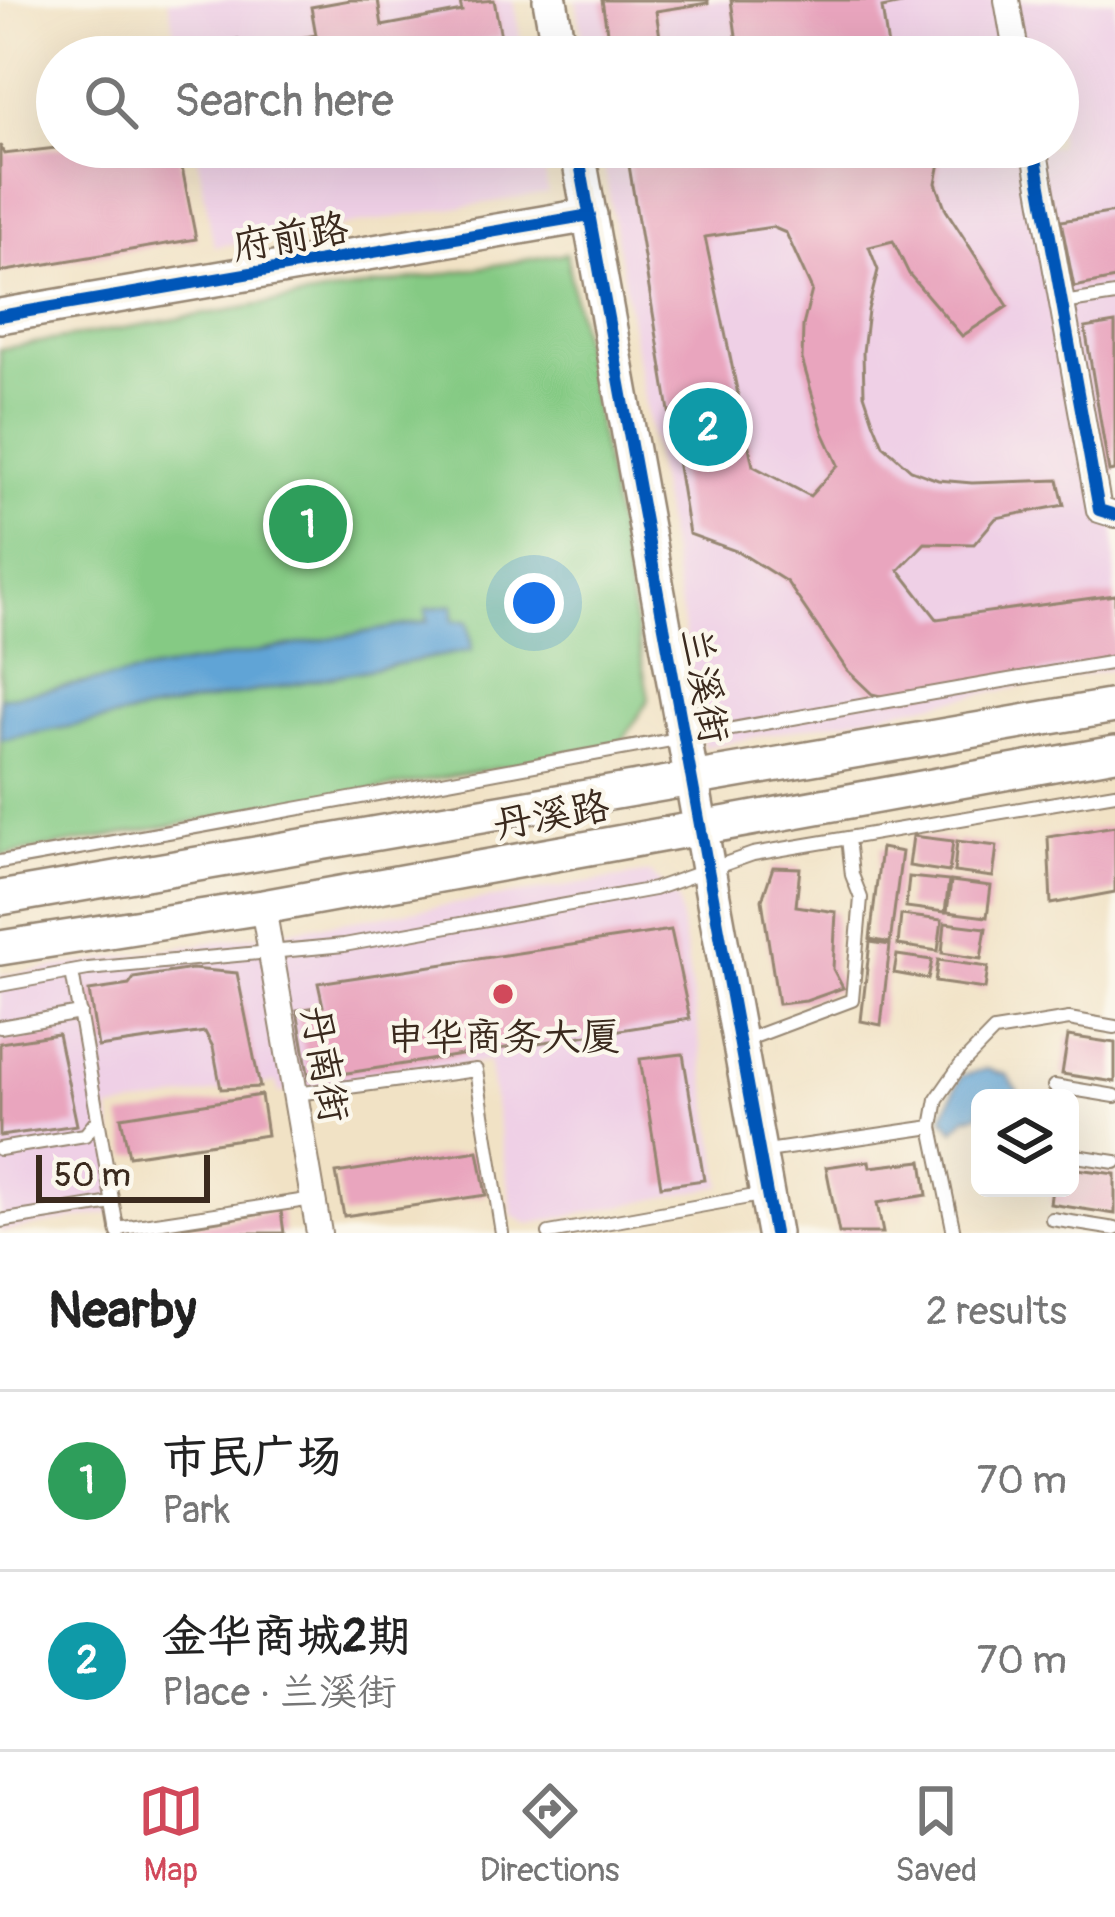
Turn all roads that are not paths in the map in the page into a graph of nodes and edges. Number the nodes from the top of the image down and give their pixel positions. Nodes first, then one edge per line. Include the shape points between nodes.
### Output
1 (550, 0) edge
2 (1007, 0) edge
3 (556, 36) edge
4 (1013, 36) edge
5 (581, 168) edge
6 (1038, 168) edge
7 (590, 215) junction
8 (1115, 295) edge
9 (1062, 303) junction
10 (0, 316) edge
11 (1105, 489) edge
12 (1115, 515) edge
13 (1115, 662) edge
14 (1115, 706) edge
15 (685, 737) junction
16 (1115, 754) edge
17 (693, 782) junction
18 (1115, 793) edge
19 (699, 831) junction
20 (848, 838) junction
21 (0, 862) edge
22 (706, 871) junction
23 (0, 898) edge
24 (263, 908) junction
25 (0, 948) edge
26 (271, 953) junction
27 (72, 971) junction
28 (0, 985) edge
29 (80, 1013) junction
30 (0, 1027) edge
31 (1115, 1027) edge
32 (739, 1043) junction
33 (1054, 1086) dead end
34 (295, 1094) junction
35 (1115, 1096) edge
36 (98, 1119) junction
37 (932, 1127) junction
38 (0, 1149) edge
39 (759, 1152) junction
40 (1079, 1156) edge
41 (1115, 1162) edge
42 (766, 1194) junction
43 (313, 1199) junction
44 (112, 1203) junction
45 (1052, 1220) dead end
46 (0, 1221) edge
47 (1115, 1229) edge
48 (117, 1231) edge
49 (319, 1233) edge
50 (502, 1233) edge
51 (549, 1233) edge
52 (774, 1233) edge
53 (954, 1233) edge

1 - 3 main road
2 - 4 street
5 - 7 main road, 兰溪街
6 - 9 street
7 - 10 main road, 府前路
7 - 15 main road, 兰溪街
8 - 9 lane
9 - 11 street
11 - 12 street via 1099,510
13 - 15 lane
14 - 17 main road, 丹溪路
15 - 17 main road, 兰溪街
15 - 21 lane
16 - 19 main road, 丹溪路
17 - 19 main road, 兰溪街
17 - 23 main road, 丹溪路
18 - 20 lane
19 - 22 main road, 兰溪街
19 - 24 main road, 丹溪路
20 - 22 lane
20 - 32 lane via 861,898 852,1000
22 - 26 lane via 653,890
22 - 32 main road, 兰溪街
24 - 25 main road, 丹溪路
24 - 26 street, 丹南街
26 - 27 lane
26 - 34 street, 丹南街
27 - 28 lane
27 - 29 lane
29 - 30 lane
29 - 36 lane
31 - 37 lane via 1070,1019 994,1031 937,1099
32 - 39 main road, 兰溪街
33 - 35 lane
34 - 43 street, 丹南街
34 - 50 lane via 476,1070
36 - 38 lane via 85,1135
36 - 44 lane
37 - 39 lane
37 - 53 lane
39 - 42 main road, 兰溪街
40 - 41 lane
42 - 51 lane
42 - 52 main road, 兰溪街
43 - 48 lane
43 - 49 street, 丹南街
44 - 46 lane
44 - 48 lane
45 - 47 lane

